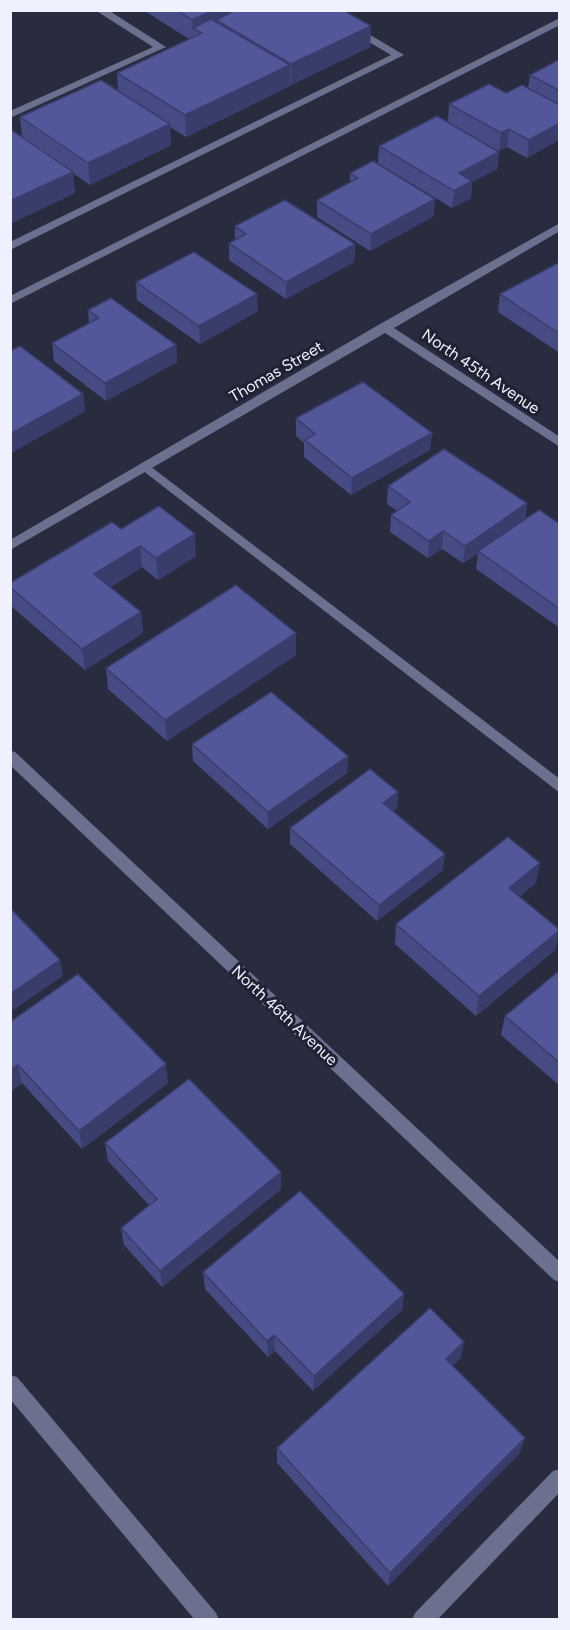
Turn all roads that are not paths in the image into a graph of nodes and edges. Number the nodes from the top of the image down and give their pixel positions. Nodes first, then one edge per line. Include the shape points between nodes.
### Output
1 (100, 10) edge
2 (320, 10) edge
3 (560, 21) edge
4 (10, 115) edge
5 (560, 226) edge
6 (10, 247) edge
7 (10, 301) edge
8 (384, 327) junction
9 (560, 442) edge
10 (146, 467) junction
11 (10, 546) edge
12 (10, 756) edge
13 (560, 787) edge
14 (560, 1274) edge
15 (10, 1384) edge
16 (560, 1479) edge
17 (209, 1620) edge
18 (422, 1620) edge

1 - 4 street via 161,47
2 - 6 street via 399,55
3 - 7 street
5 - 8 street, Thomas Street
8 - 9 street, North 45th Avenue
8 - 10 street, Thomas Street
10 - 11 street, Thomas Street
10 - 13 street
12 - 14 street, North 46th Avenue
15 - 17 street
16 - 18 street

